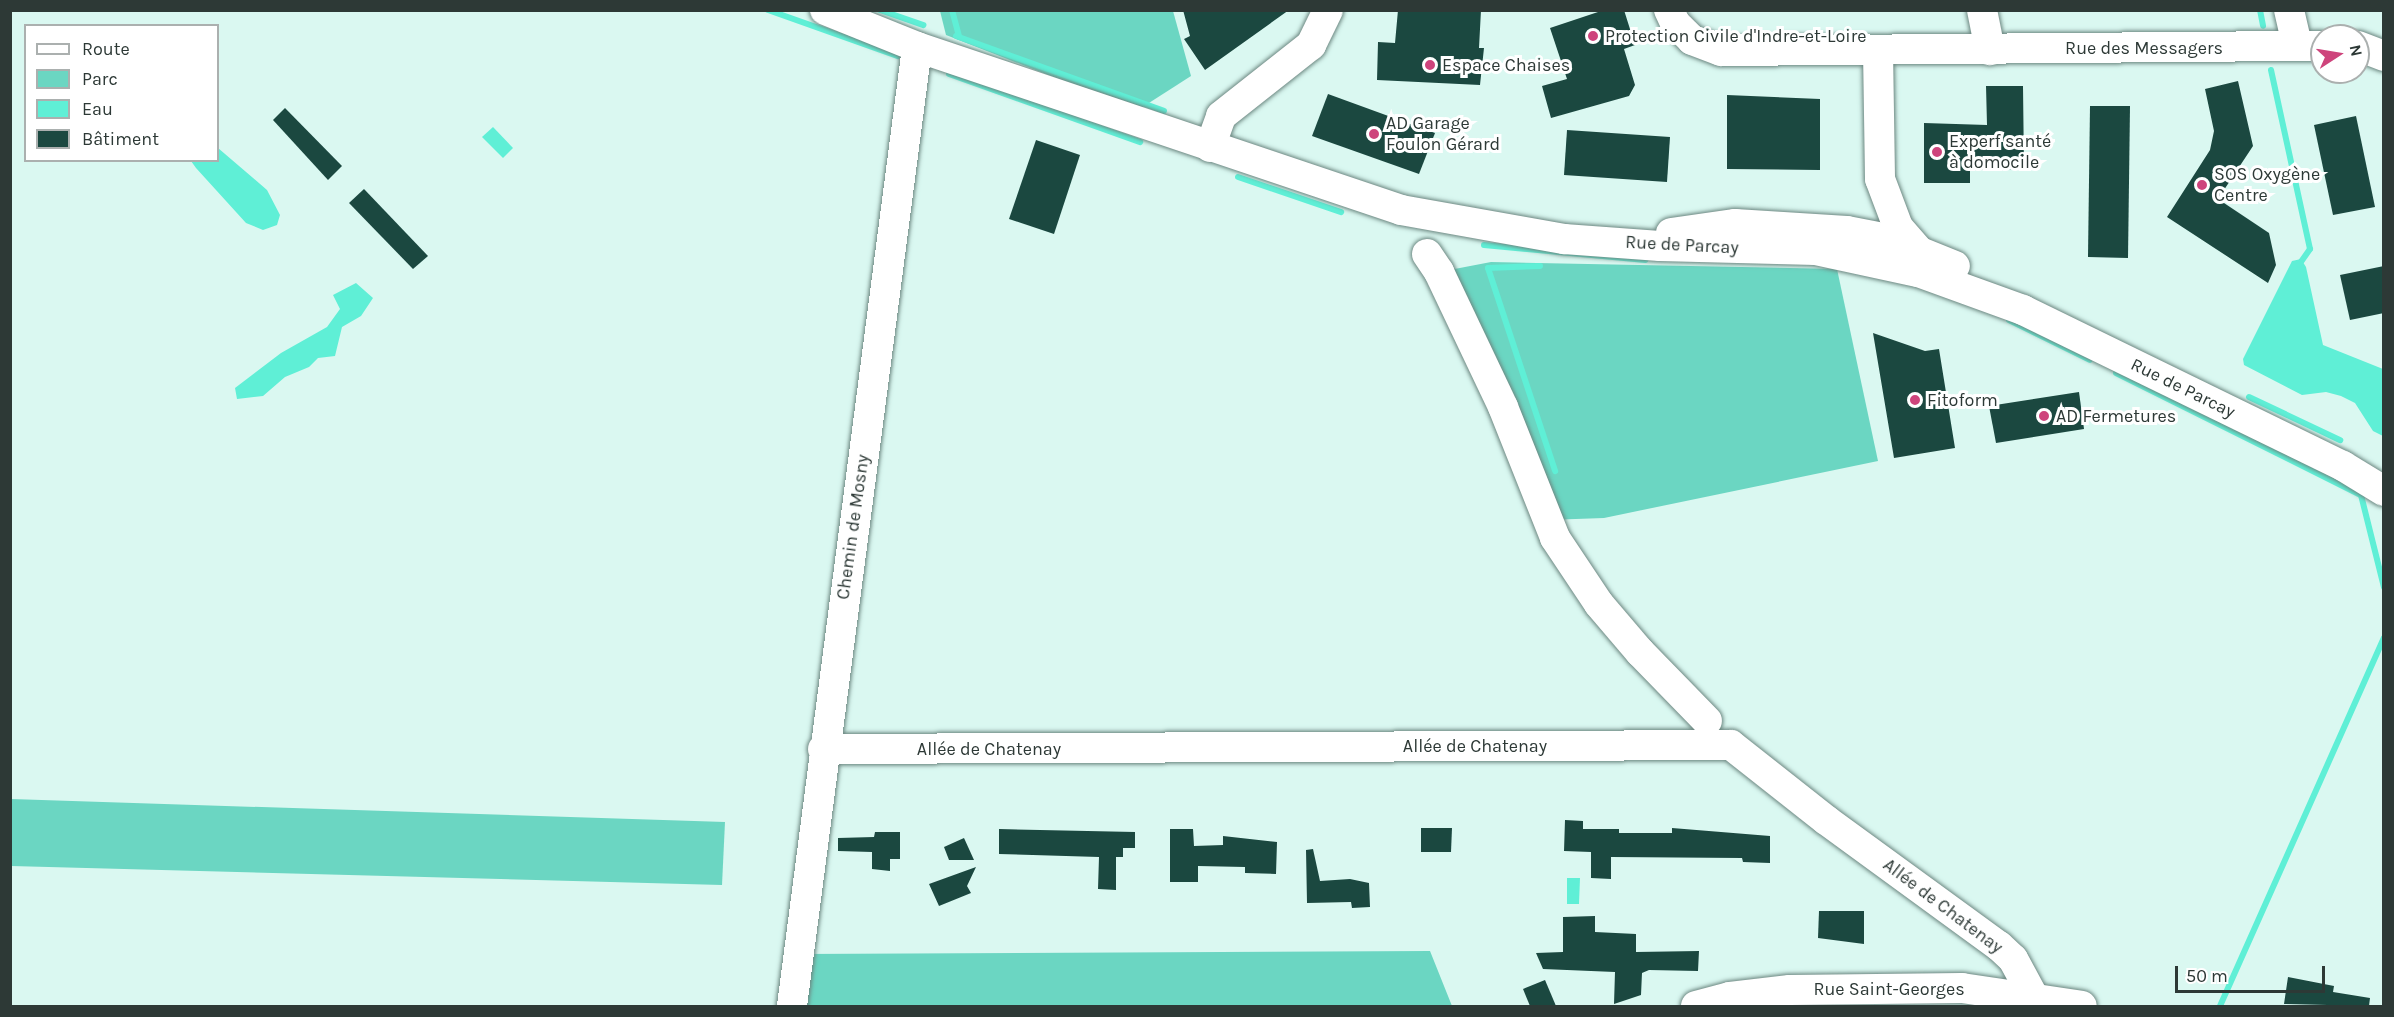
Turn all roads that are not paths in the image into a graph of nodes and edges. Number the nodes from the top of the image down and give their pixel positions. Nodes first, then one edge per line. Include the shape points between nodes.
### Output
1 (825, 10) edge
2 (1328, 10) edge
3 (1669, 10) edge
4 (1982, 10) edge
5 (2289, 10) edge
6 (2310, 46) edge
7 (917, 47) junction
8 (1878, 50) junction
9 (1990, 50) junction
10 (1210, 147) junction
11 (1880, 237) junction
12 (1616, 242) junction
13 (1427, 254) dead end
14 (2343, 466) junction
15 (2384, 481) edge
16 (2384, 491) edge
17 (1718, 732) junction
18 (823, 749) junction
19 (2033, 996) junction
20 (792, 1006) edge
21 (1696, 1006) edge
22 (2082, 1006) edge

1 - 7 street
2 - 10 street via 1311,45 1221,116
3 - 8 street, Rue des Messagers via 1675,23 1692,40 1721,51
4 - 9 street
5 - 6 street
6 - 9 street, Rue des Messagers
7 - 10 street
7 - 18 street, Chemin de Mosny
8 - 9 street, Rue des Messagers
8 - 11 street
10 - 12 street via 1422,215 1554,237
11 - 12 street, Rue de Parcay via 1736,247
11 - 12 street, Rue de Parcay via 1735,224
11 - 14 street, Rue de Parcay via 1959,267 2023,310
13 - 17 street via 1503,407 1556,538 1599,603 1633,644
14 - 15 street, Rue de Parcay
14 - 16 street, Rue de Parcay
17 - 18 street, Allée de Chatenay
17 - 19 street, Allée de Chatenay via 1826,820 1999,946 2013,960
18 - 20 street, Chemin de Mosny
19 - 21 street, Rue Saint-Georges via 1962,988 1790,990 1730,997
19 - 22 street, Rue Saint-Georges

